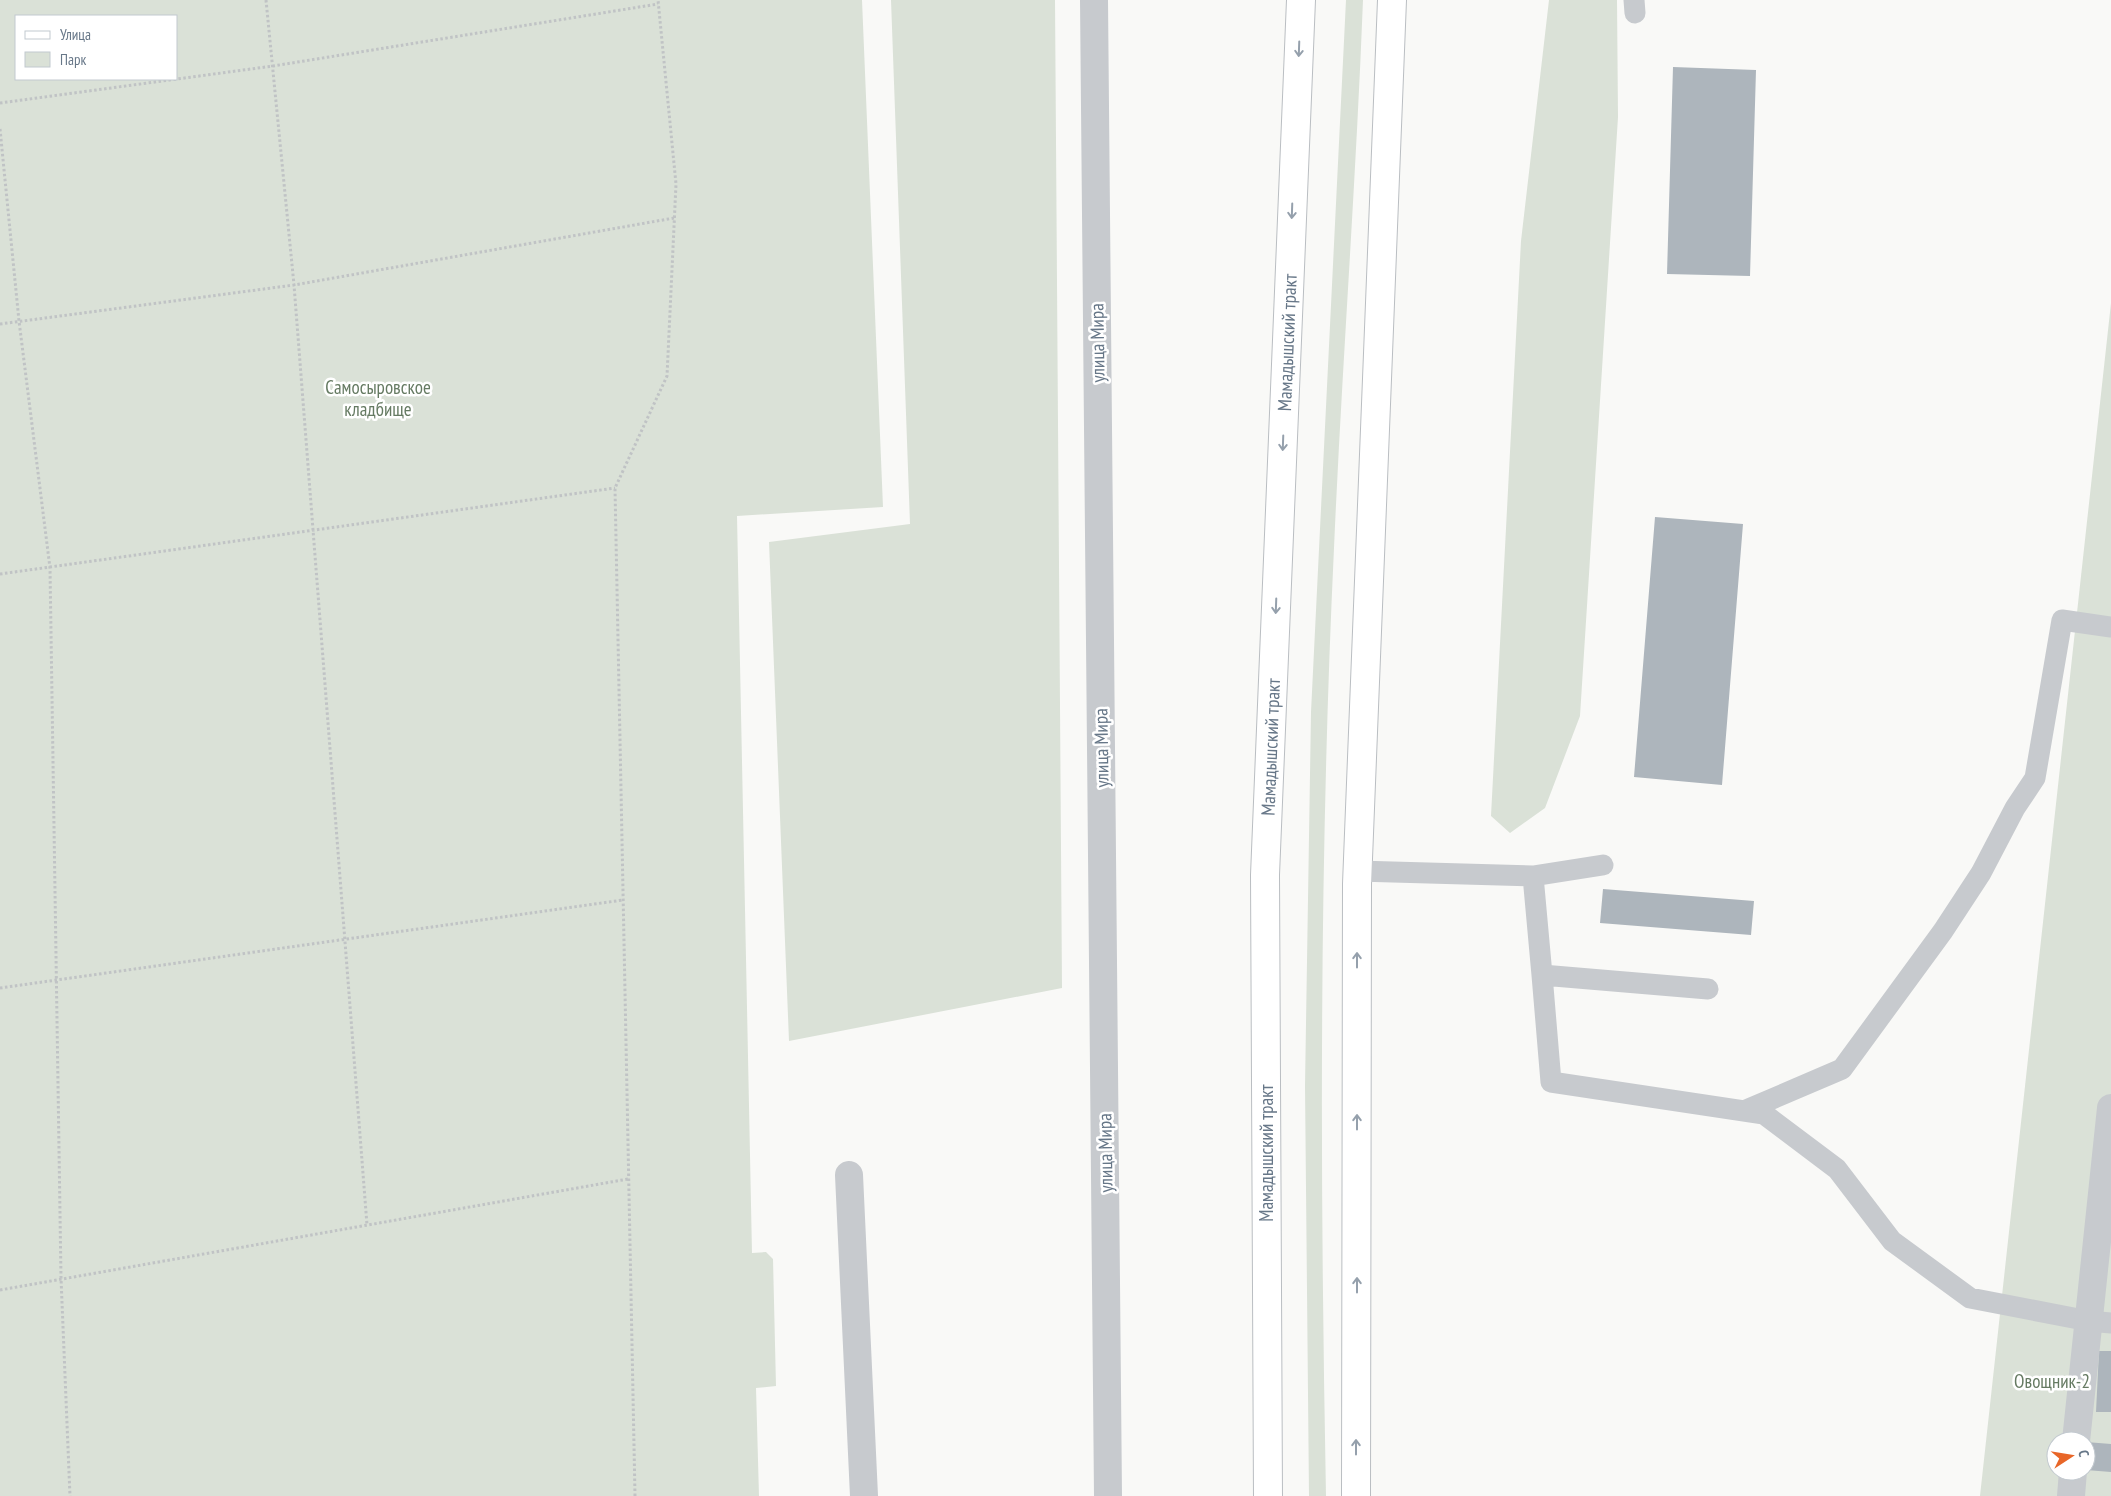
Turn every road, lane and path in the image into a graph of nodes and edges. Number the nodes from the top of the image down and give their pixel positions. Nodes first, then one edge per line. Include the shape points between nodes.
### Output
1 (266, 0) edge
2 (1094, 0) edge
3 (1301, 0) edge
4 (1392, 0) edge
5 (658, 2) edge
6 (273, 66) junction
7 (178, 79) edge
8 (170, 80) edge
9 (0, 103) edge
10 (0, 129) edge
11 (674, 218) junction
12 (294, 285) junction
13 (19, 321) junction
14 (0, 324) edge
15 (615, 488) junction
16 (313, 531) junction
17 (50, 568) junction
18 (0, 574) edge
19 (2111, 627) edge
20 (1603, 865) dead end
21 (1357, 871) junction
22 (1533, 876) junction
23 (623, 900) junction
24 (345, 939) junction
25 (1542, 975) junction
26 (56, 980) junction
27 (0, 988) edge
28 (1708, 989) dead end
29 (2111, 1108) edge
30 (1744, 1111) junction
31 (849, 1174) dead end
32 (628, 1179) junction
33 (367, 1224) junction
34 (61, 1278) junction
35 (0, 1290) edge
36 (2100, 1322) edge
37 (2078, 1431) edge
38 (2072, 1481) edge
39 (70, 1496) edge
40 (635, 1496) edge
41 (864, 1496) edge
42 (1108, 1496) edge
43 (1268, 1496) edge
44 (1356, 1496) edge
45 (2071, 1496) edge

1 - 6 path
2 - 42 street, улица Мира
3 -> 43 main road, Мамадышский тракт via 1265,874
4 - 21 main road
5 - 6 path
5 - 11 path via 676,184
6 - 7 path
6 - 12 path
8 - 9 path
10 - 13 path
11 - 12 path
11 - 15 path via 667,376
12 - 13 path
12 - 16 path
13 - 14 path
13 - 17 path
15 - 16 path
15 - 23 path
16 - 17 path
16 - 24 path
17 - 18 path
17 - 26 path
19 - 30 lane via 2062,620 2035,778 2015,808 1982,872 1943,931 1842,1069
20 - 22 lane
21 - 22 lane
44 -> 21 main road
22 - 25 lane
23 - 24 path
23 - 32 path
24 - 26 path
24 - 33 path
25 - 28 lane
25 - 30 lane via 1551,1082
26 - 27 path
26 - 34 path
29 - 36 street
30 - 36 lane via 1764,1114 1837,1169 1892,1241 1970,1298
31 - 41 street
32 - 33 path
32 - 40 path
33 - 34 path
34 - 35 path
34 - 39 path
36 - 37 street
38 - 45 street

